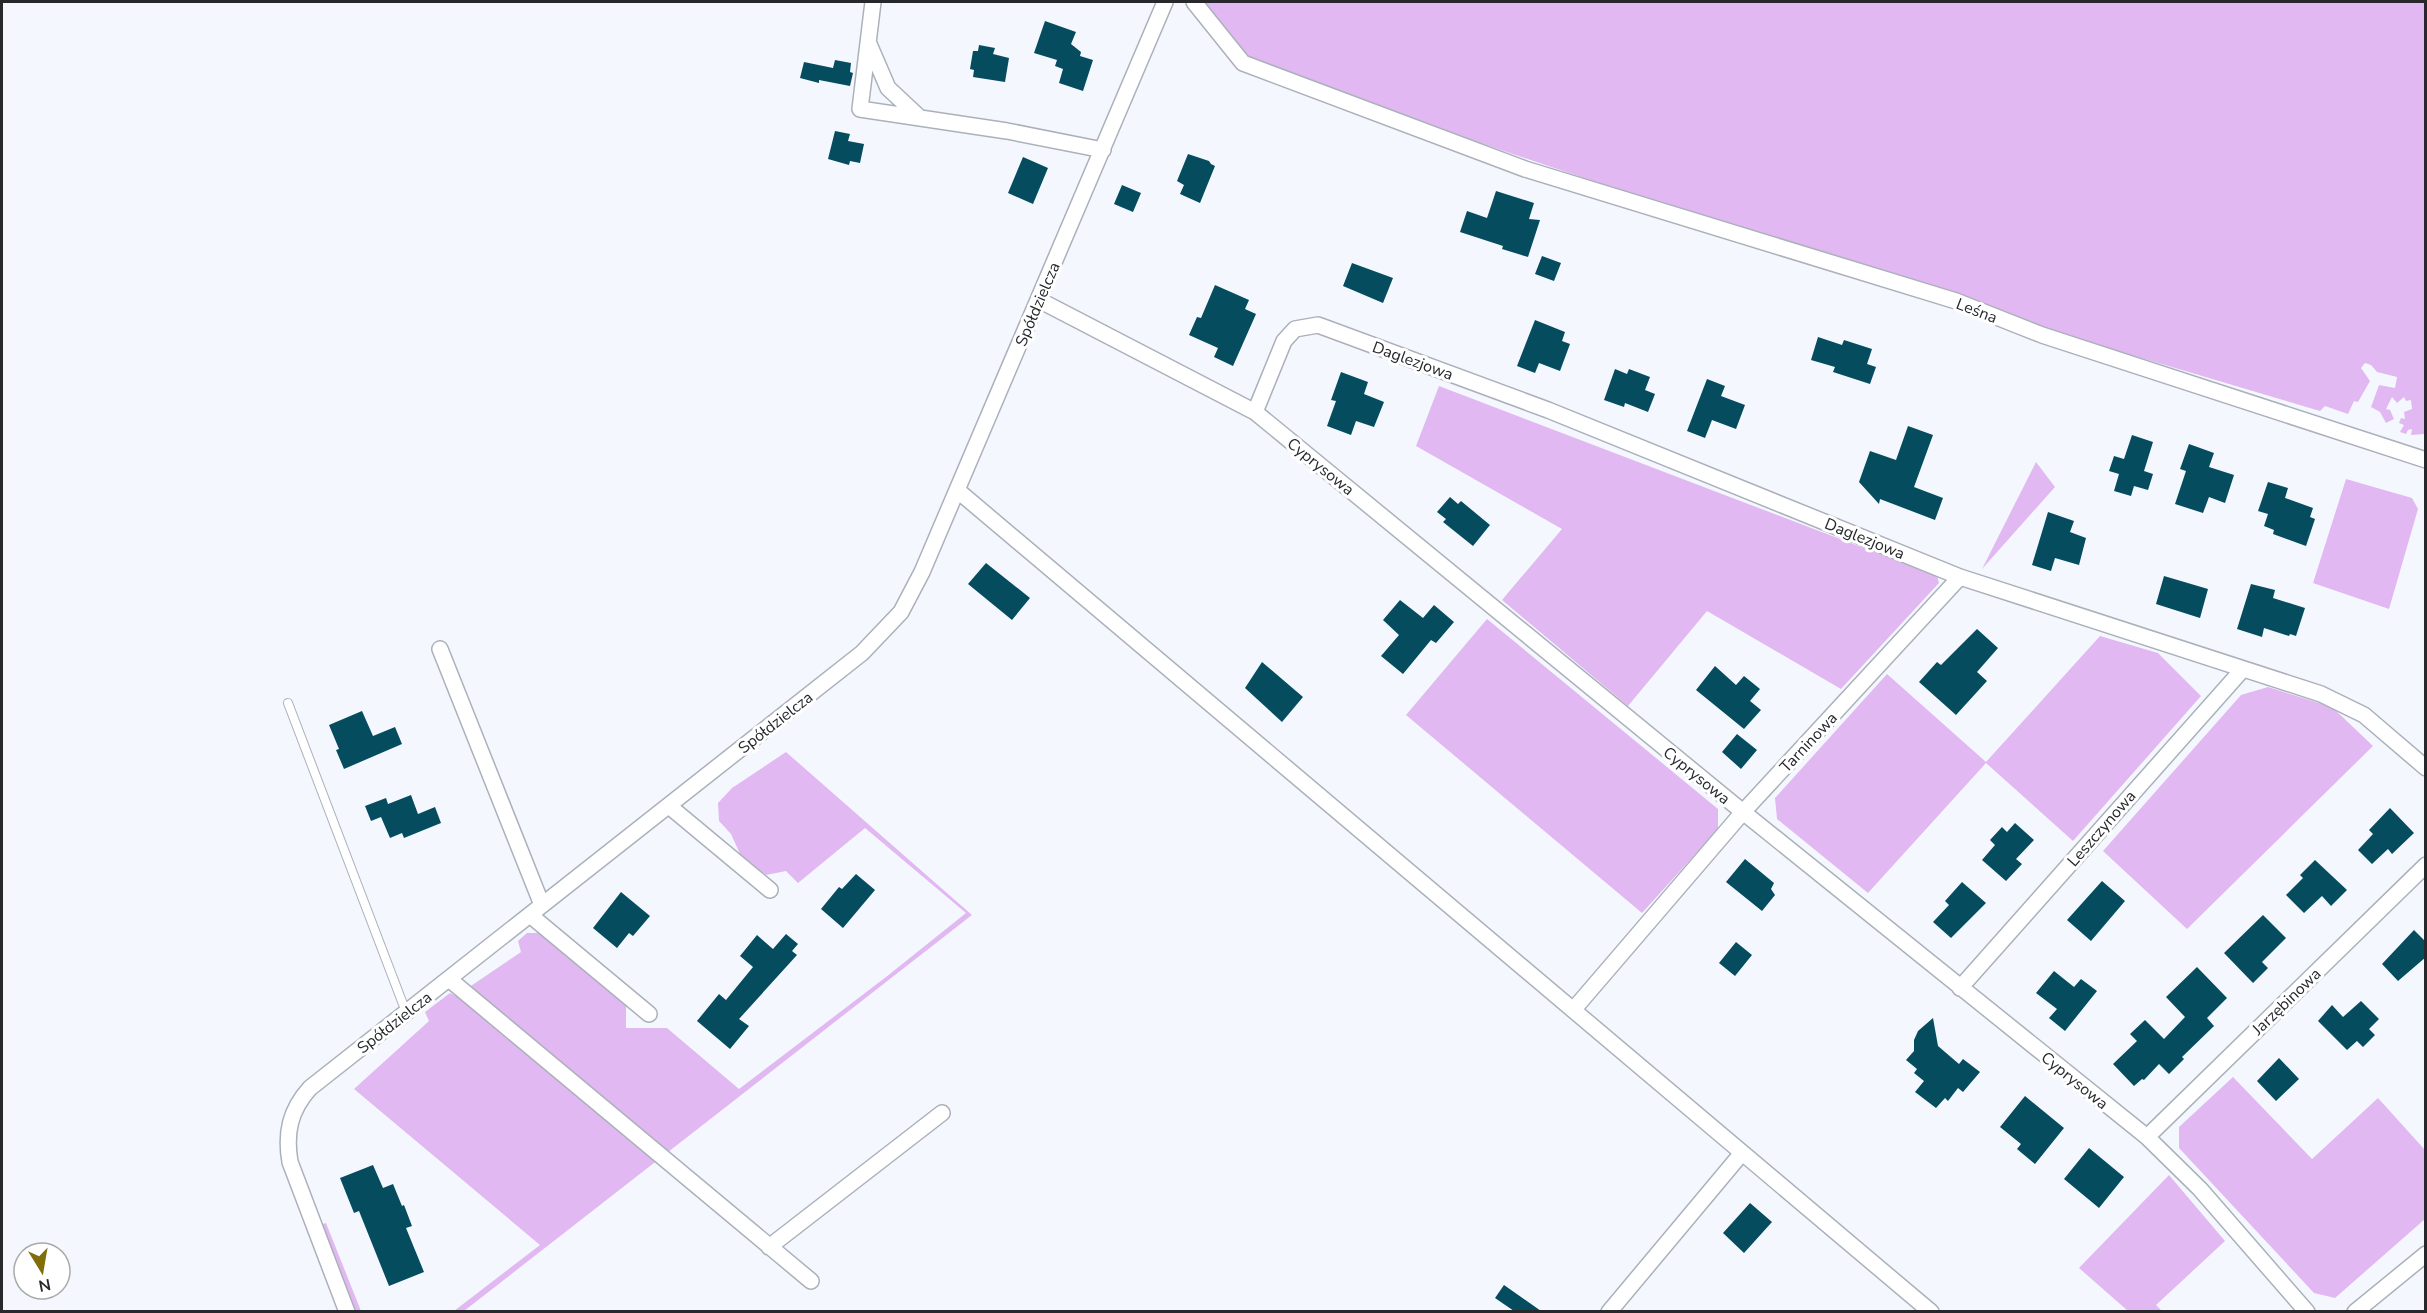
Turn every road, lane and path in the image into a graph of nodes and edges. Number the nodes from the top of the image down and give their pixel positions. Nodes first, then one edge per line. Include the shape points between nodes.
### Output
1 (873, 2) edge
2 (1165, 2) edge
3 (1194, 2) edge
4 (868, 40) junction
5 (919, 117) junction
6 (1102, 150) junction
7 (1039, 300) junction
8 (1255, 412) junction
9 (2426, 460) edge
10 (957, 490) junction
11 (1960, 577) junction
12 (440, 649) dead end
13 (2243, 669) junction
14 (288, 703) dead end
15 (2426, 768) edge
16 (669, 806) junction
17 (1743, 812) junction
18 (2426, 865) edge
19 (770, 890) dead end
20 (542, 905) junction
21 (530, 915) junction
22 (449, 979) junction
23 (1960, 988) junction
24 (1574, 1009) junction
25 (406, 1012) junction
26 (649, 1014) dead end
27 (942, 1113) dead end
28 (2147, 1137) junction
29 (1743, 1153) junction
30 (769, 1247) junction
31 (2426, 1254) edge
32 (812, 1281) dead end
33 (347, 1311) edge
34 (1609, 1311) edge
35 (1930, 1311) edge
36 (2307, 1311) edge
37 (2355, 1311) edge

1 - 4 street
2 - 6 street, Spółdzielcza
3 - 9 street, Leśna via 1243,63 1525,169 1956,301 2042,335
4 - 5 street via 888,88
4 - 5 street via 860,109
5 - 6 street
6 - 7 street, Spółdzielcza
7 - 8 street, Cyprysowa
7 - 10 street, Spółdzielcza
8 - 11 street, Daglezjowa via 1284,341 1295,329 1318,325 1548,410
8 - 17 street, Cyprysowa
10 - 16 street, Spółdzielcza via 911,596 892,624 862,653
10 - 24 street
11 - 13 street, Daglezjowa
11 - 17 street, Tarninowa
12 - 20 street
13 - 15 street, Daglezjowa via 2321,694 2364,715
13 - 23 street, Leszczynowa
14 - 25 lane
16 - 19 street
16 - 20 street, Spółdzielcza
17 - 23 street, Cyprysowa
17 - 24 street, Tarninowa
18 - 28 street, Jarzębinowa
20 - 21 street, Spółdzielcza
21 - 22 street, Spółdzielcza
21 - 26 street
22 - 25 street, Spółdzielcza
22 - 30 street
23 - 28 street, Cyprysowa
24 - 29 street
25 - 33 street, Spółdzielcza via 310,1088 295,1108 288,1129 290,1162
27 - 30 street
28 - 36 street, Cyprysowa via 2200,1189
29 - 34 street
29 - 35 street
30 - 32 street
31 - 37 street

